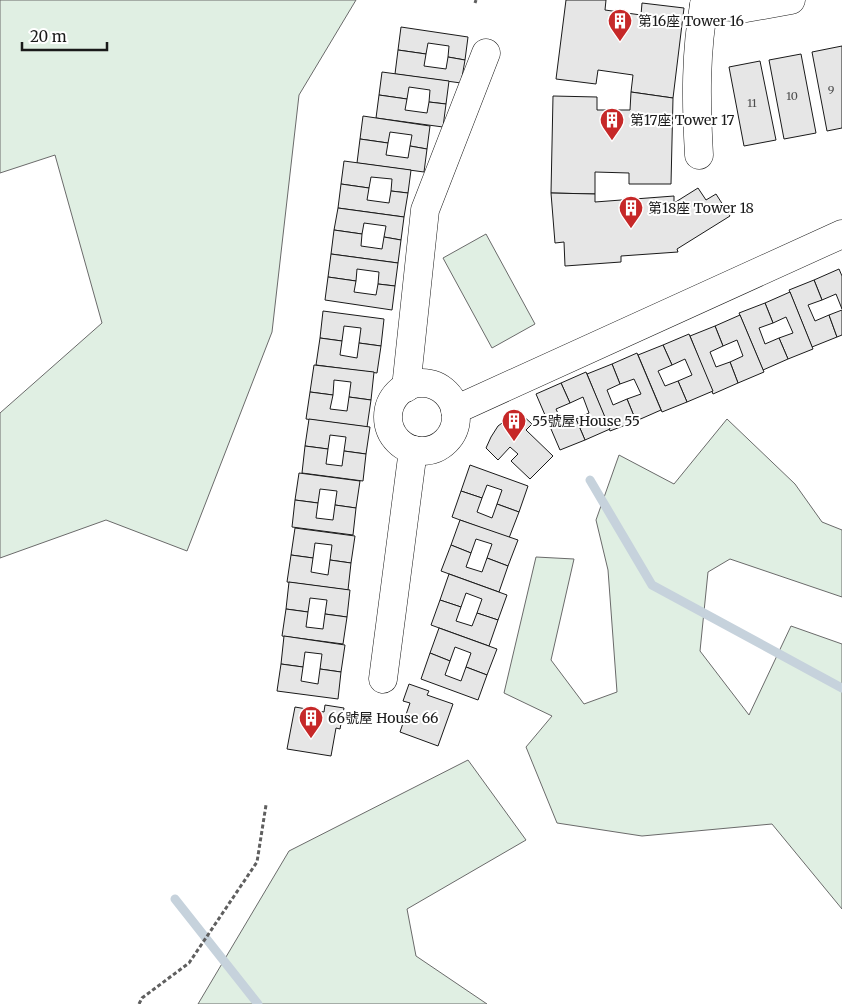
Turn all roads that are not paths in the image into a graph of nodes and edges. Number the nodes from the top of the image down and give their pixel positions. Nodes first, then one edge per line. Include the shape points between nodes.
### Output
1 (791, 0) edge
2 (704, 3) edge
3 (486, 53) dead end
4 (700, 155) dead end
5 (842, 234) edge
6 (406, 388) junction
7 (455, 410) junction
8 (413, 450) junction
9 (383, 679) dead end

1 - 2 street via 746,8
2 - 4 street via 697,63
3 - 6 street via 425,210
5 - 7 street
6 - 7 street via 416,384 436,386 445,392
6 - 8 street via 390,404 389,427 403,446
7 - 8 street via 452,433 445,442 436,449
8 - 9 street

